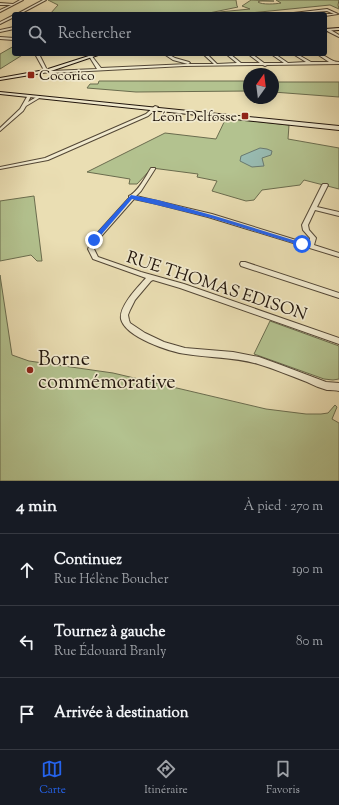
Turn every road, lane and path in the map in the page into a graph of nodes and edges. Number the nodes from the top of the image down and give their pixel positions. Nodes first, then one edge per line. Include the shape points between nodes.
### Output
1 (22, 0) edge
2 (45, 0) edge
3 (0, 4) edge
4 (13, 4) junction
5 (0, 11) edge
6 (22, 12) edge
7 (306, 12) edge
8 (327, 15) edge
9 (12, 17) edge
10 (0, 23) edge
11 (12, 28) edge
12 (339, 29) edge
13 (327, 30) edge
14 (327, 30) edge
15 (0, 31) edge
16 (339, 36) edge
17 (0, 38) edge
18 (12, 39) edge
19 (38, 56) edge
20 (91, 56) joint
21 (169, 56) edge
22 (207, 56) edge
23 (230, 56) edge
24 (253, 56) edge
25 (276, 56) edge
26 (298, 56) edge
27 (322, 56) edge
28 (333, 63) junction
29 (339, 63) edge
30 (217, 64) junction
31 (240, 64) junction
32 (264, 64) junction
33 (288, 64) junction
34 (311, 64) junction
35 (200, 65) junction
36 (100, 70) junction
37 (46, 71) junction
38 (0, 79) edge
39 (0, 92) edge
40 (29, 96) junction
41 (38, 97) junction
42 (25, 105) junction
43 (127, 105) junction
44 (155, 108) junction
45 (339, 127) edge
46 (0, 130) edge
47 (0, 168) edge
48 (153, 169) dead end
49 (325, 185) dead end
50 (131, 197) junction
51 (315, 208) junction
52 (339, 214) edge
53 (311, 246) junction
54 (339, 255) edge
55 (243, 264) dead end
56 (152, 278) junction
57 (339, 296) edge
58 (339, 341) edge
59 (339, 387) edge

1 - 4 street
2 - 6 street
3 - 4 street
4 - 5 street
7 - 8 street via 327,10 337,14
9 - 10 street
11 - 15 street
12 - 13 main road
14 - 16 street
17 - 18 street
19 - 37 street
20 - 36 street
20 - 37 main road
21 - 35 street
22 - 30 street
23 - 31 street
24 - 32 street
25 - 33 street
26 - 34 street
27 - 28 street
28 - 29 street
28 - 34 street
30 - 31 street
30 - 35 street
31 - 32 street
32 - 33 street
33 - 34 street
35 - 36 street
36 - 37 street
37 - 38 main road
39 - 40 main road
39 - 43 main road
40 - 41 main road
40 - 42 street
41 - 42 street
41 - 43 main road
42 - 46 street
43 - 44 main road
44 - 45 main road
44 - 47 street via 147,115 46,159
48 - 50 street
49 - 51 street
50 - 53 street via 200,213
50 - 56 street, RUE THOMAS EDISON via 94,240 91,250 95,258
51 - 52 street
51 - 53 street via 304,227 312,237
53 - 54 street
55 - 57 street
56 - 58 street, RUE THOMAS EDISON
56 - 59 street via 124,313 124,320 138,333 176,348 249,358 326,386

